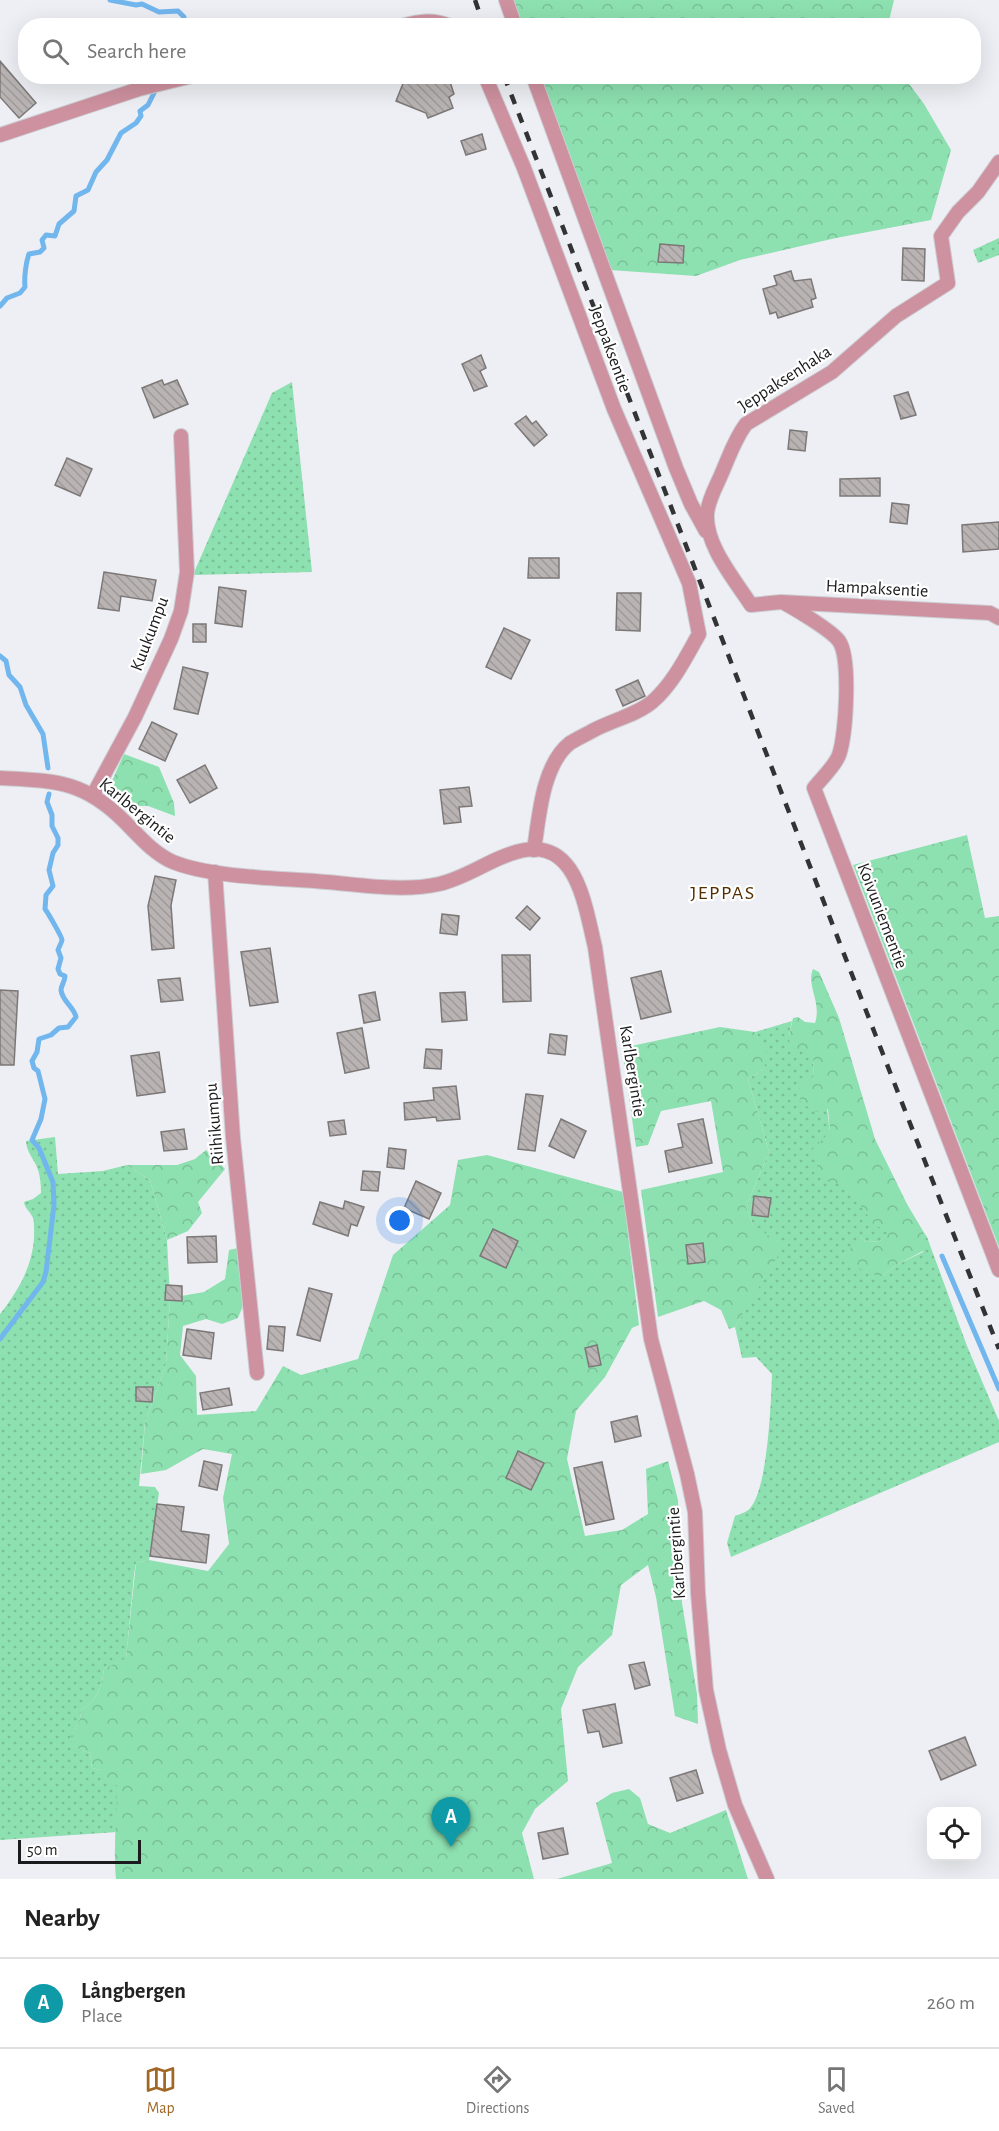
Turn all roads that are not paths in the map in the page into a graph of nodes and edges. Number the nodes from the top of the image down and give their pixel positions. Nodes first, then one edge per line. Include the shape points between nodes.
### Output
1 (506, 0) edge
2 (512, 18) edge
3 (159, 84) edge
4 (488, 84) edge
5 (536, 84) edge
6 (0, 135) edge
7 (999, 162) edge
8 (181, 436) dead end
9 (709, 536) junction
10 (781, 602) junction
11 (751, 605) joint
12 (999, 618) edge
13 (0, 778) edge
14 (93, 795) junction
15 (534, 850) junction
16 (215, 872) junction
17 (999, 1270) edge
18 (257, 1373) dead end
19 (767, 1879) edge

1 - 2 street
3 - 6 street
4 - 15 street, Jeppaksentie via 614,409 689,583 699,634 670,683 652,702 569,744 557,759 543,796
5 - 9 street via 676,468
7 - 9 street, Jeppaksenhaka via 941,237 948,283 897,316 832,372 741,430 710,500
8 - 14 street, Kuukumpu via 188,572 181,611 135,717
9 - 11 street, Jeppaksenhaka
10 - 11 street, Hampaksentie
10 - 12 street, Hampaksentie via 990,613
10 - 17 street, Koivuniementie via 840,641 847,675 839,756 814,788
13 - 14 street, Karlbergintie via 52,781
14 - 16 street, Karlbergintie via 171,861
15 - 16 street, Karlbergintie via 513,852 442,884 425,886 389,887
15 - 19 street, Karlbergintie via 553,853 576,877 595,947 651,1339 695,1512 706,1690 735,1805
16 - 18 street, Riihikumpu via 233,1138

